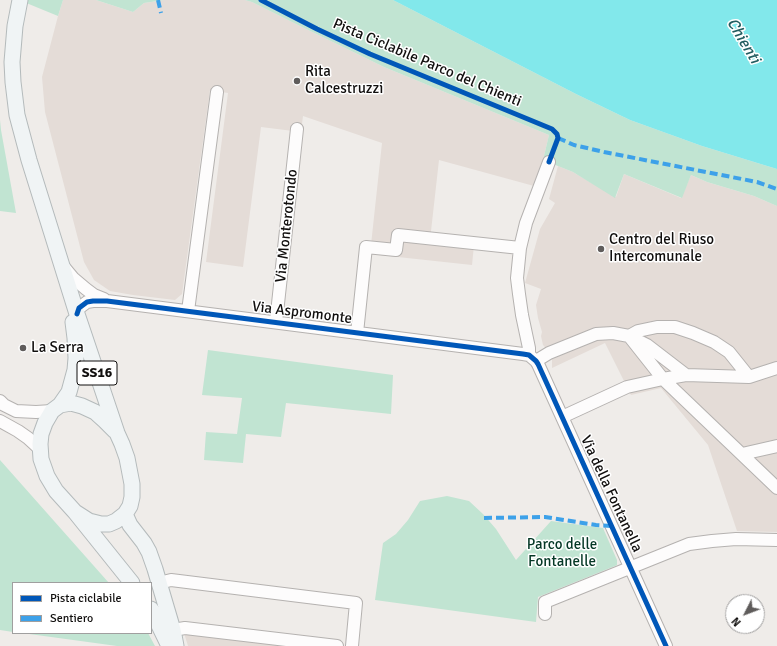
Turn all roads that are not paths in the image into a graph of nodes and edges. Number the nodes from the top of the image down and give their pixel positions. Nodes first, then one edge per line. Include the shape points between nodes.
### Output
1 (20, 0) edge
2 (218, 92) dead end
3 (298, 129) dead end
4 (549, 162) dead end
5 (51, 228) junction
6 (520, 248) junction
7 (62, 264) junction
8 (107, 301) junction
9 (188, 311) junction
10 (77, 314) junction
11 (276, 322) junction
12 (357, 332) junction
13 (629, 336) junction
14 (532, 358) junction
15 (777, 368) edge
16 (686, 375) junction
17 (749, 377) junction
18 (663, 379) junction
19 (0, 401) edge
20 (56, 408) junction
21 (562, 417) junction
22 (0, 421) edge
23 (117, 433) junction
24 (777, 446) edge
25 (40, 449) junction
26 (742, 454) junction
27 (777, 488) edge
28 (75, 512) junction
29 (125, 514) junction
30 (777, 540) edge
31 (631, 567) junction
32 (131, 582) edge
33 (159, 583) junction
34 (152, 611) edge
35 (545, 614) dead end
36 (173, 630) junction
37 (169, 646) edge
38 (176, 646) edge
39 (337, 646) edge
40 (352, 646) edge
41 (666, 646) edge

1 - 5 main road, SS16 via 12,56 14,98 29,160
2 - 9 street
3 - 11 street, Via Monterotondo
4 - 6 street, Via della Fontanella via 526,223
5 - 7 main road, SS16
5 - 20 main road, SS16 via 70,305 76,358 69,392
6 - 12 street via 398,235 396,250 366,247
6 - 14 street, Via della Fontanella via 518,294
7 - 8 street, Via Aspromonte via 86,289
7 - 10 main road, SS16
8 - 9 street, Via Aspromonte
8 - 10 street, Via Aspromonte via 87,302 79,308
9 - 11 street, Via Aspromonte
10 - 23 main road, SS16
11 - 12 street, Via Aspromonte
12 - 14 street, Via Aspromonte via 523,354
13 - 14 street via 613,332 596,334
13 - 16 street via 647,345
13 - 17 street via 638,331 657,327 675,327 693,333 730,352
13 - 18 street
14 - 21 street, Via della Fontanella
15 - 17 street
16 - 17 street
16 - 18 street
18 - 21 street via 627,387
18 - 26 street
19 - 20 street via 16,411 36,412
20 - 23 main road, SS16 via 71,403 82,406 95,412
20 - 25 main road, SS16 via 45,423
21 - 31 street, Via della Fontanella
22 - 25 street via 18,431
23 - 29 main road, SS16 via 127,458 132,484 130,506
24 - 26 street
25 - 28 main road, SS16 via 47,476 56,491
26 - 27 street
28 - 29 main road, SS16 via 89,522 101,524 109,524
28 - 32 main road, SS16
29 - 33 main road via 149,552
30 - 31 street via 736,539 689,544
31 - 35 street via 545,602
31 - 41 street, Via della Fontanella
33 - 36 main road
33 - 40 street via 172,580 356,603
34 - 37 main road
36 - 38 main road
36 - 39 street via 185,628

